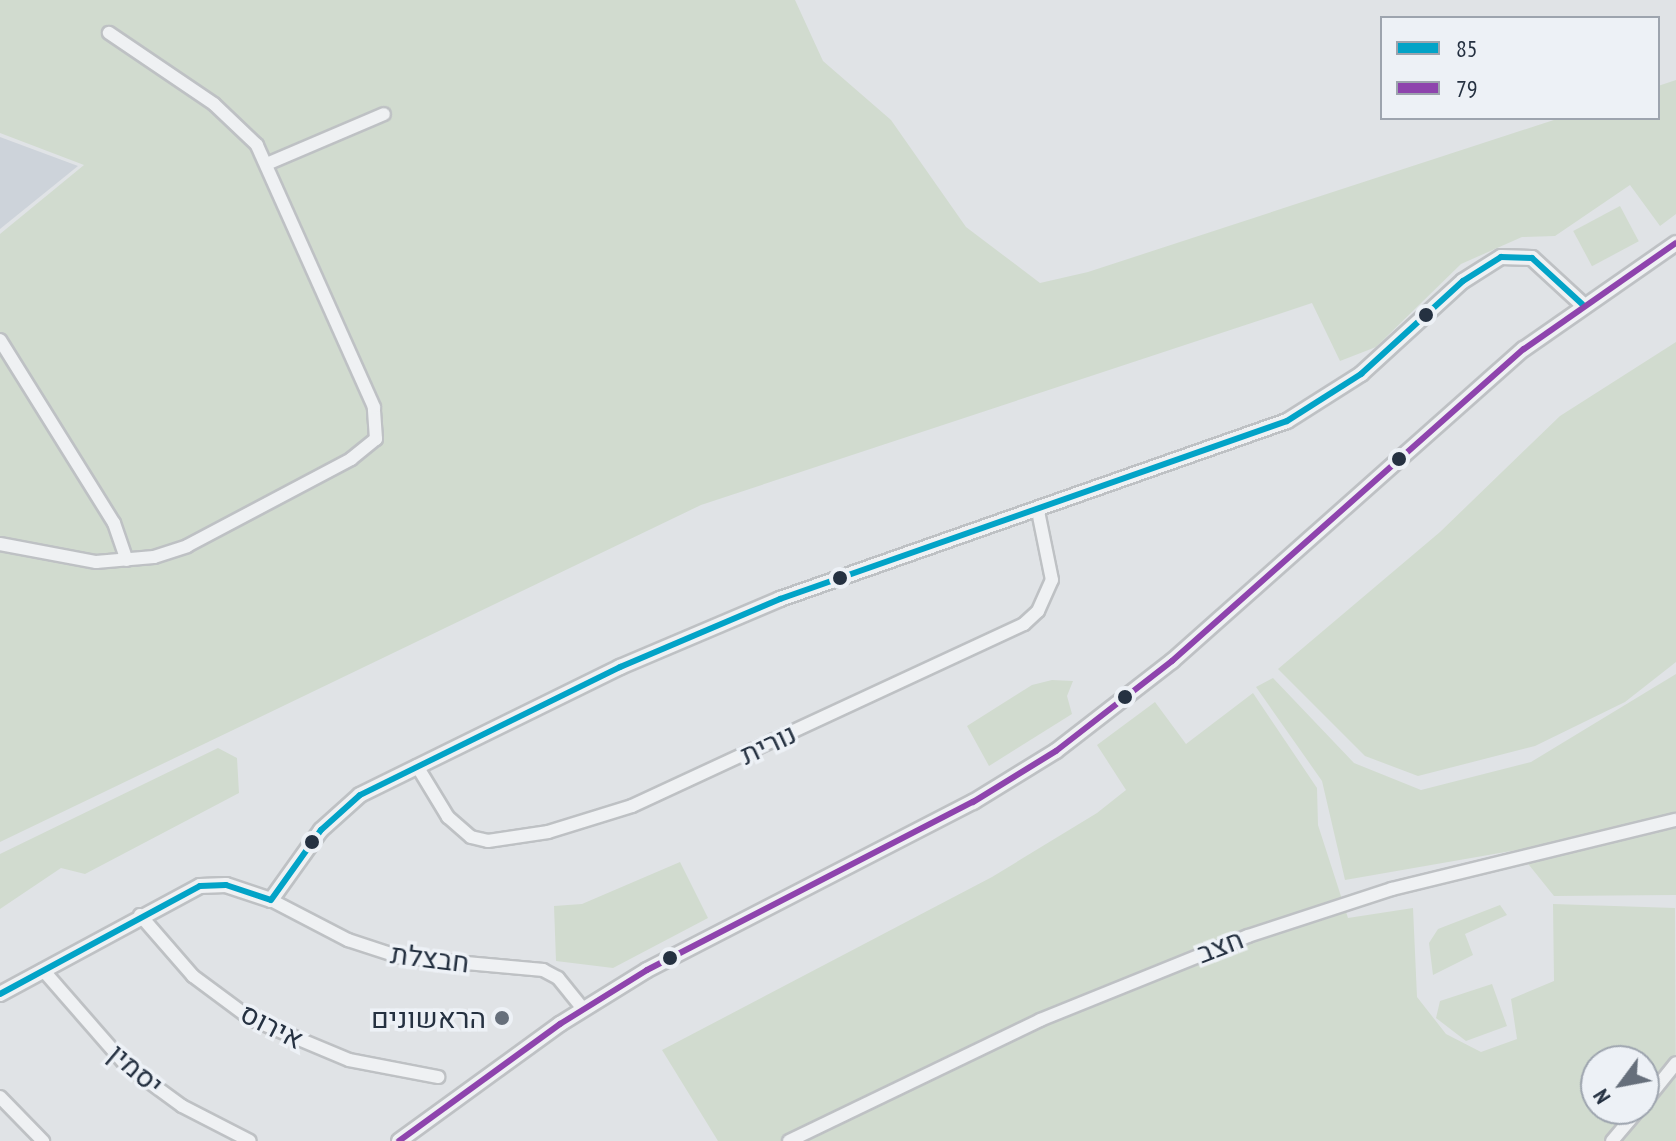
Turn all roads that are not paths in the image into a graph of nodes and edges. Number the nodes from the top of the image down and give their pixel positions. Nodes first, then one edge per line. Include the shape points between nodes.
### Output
1 (109, 33) dead end
2 (384, 114) dead end
3 (267, 164) junction
4 (1676, 243) edge
5 (1582, 304) junction
6 (0, 340) edge
7 (1038, 511) junction
8 (0, 544) edge
9 (127, 560) junction
10 (417, 766) junction
11 (1676, 820) edge
12 (271, 900) junction
13 (140, 915) junction
14 (43, 970) junction
15 (0, 994) edge
16 (583, 1009) junction
17 (1676, 1063) edge
18 (438, 1077) dead end
19 (1660, 1083) edge
20 (0, 1097) edge
21 (1626, 1125) edge
22 (43, 1141) edge
23 (250, 1141) edge
24 (399, 1141) edge
25 (789, 1141) edge
26 (1612, 1141) edge

1 - 3 street via 214,104 257,145
2 - 3 street
3 - 9 street via 374,407 376,439 351,459 187,546
4 - 5 street
5 - 7 street via 1532,258 1501,257 1463,281 1361,374 1313,406 1251,437
5 - 16 street via 1081,733 973,802 709,936
6 - 9 street via 114,523
7 - 10 street via 767,604 620,667
7 - 10 street, נורית via 1052,580 1038,611 1024,624 632,806 548,832 488,841 471,837 448,817
8 - 9 street via 96,562
10 - 12 street via 339,812
11 - 25 street, חצב via 1392,889 1248,936 1040,1020
12 - 13 street via 226,885 200,886
12 - 16 street, חבצלת via 348,940 388,954 543,970 558,978
13 - 14 street
13 - 18 street, אירוס via 193,976 251,1019 349,1060
14 - 15 street
14 - 23 street, יסמין via 126,1065 182,1106
16 - 24 street
17 - 19 street
20 - 22 street
21 - 26 street

